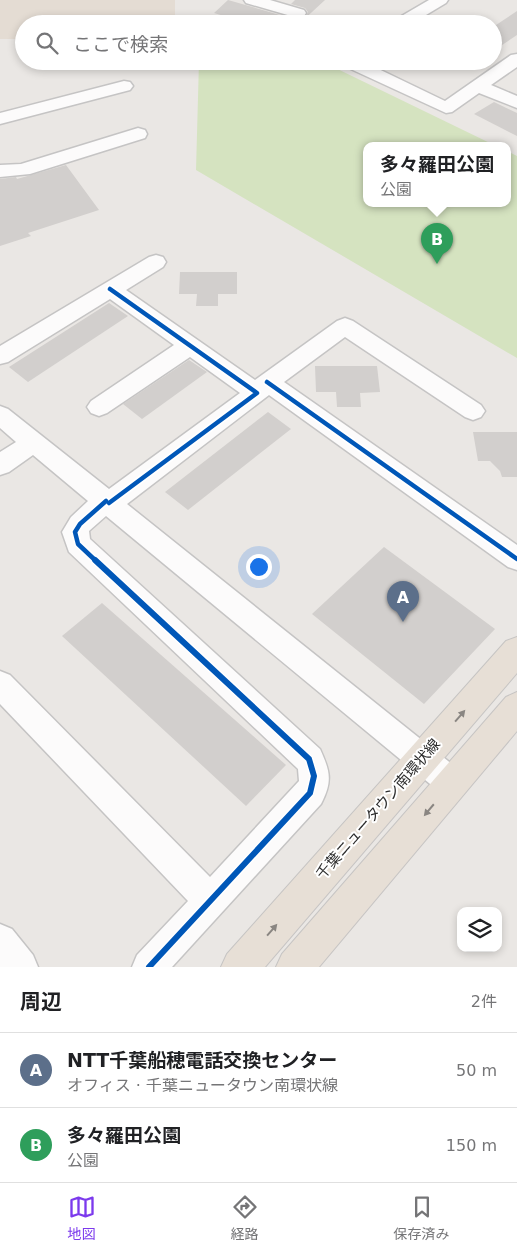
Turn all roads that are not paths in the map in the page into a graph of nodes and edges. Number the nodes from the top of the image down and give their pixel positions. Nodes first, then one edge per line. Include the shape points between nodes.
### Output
1 (252, 0) edge
2 (440, 0) edge
3 (298, 12) dead end
4 (414, 15) edge
5 (517, 59) edge
6 (502, 69) edge
7 (367, 70) edge
8 (501, 70) edge
9 (517, 84) edge
10 (124, 86) dead end
11 (478, 86) junction
12 (499, 95) junction
13 (517, 103) edge
14 (0, 119) edge
15 (138, 134) dead end
16 (0, 170) edge
17 (156, 262) dead end
18 (110, 289) junction
19 (191, 345) junction
20 (0, 356) edge
21 (262, 388) junction
22 (99, 407) dead end
23 (473, 411) dead end
24 (0, 414) edge
25 (34, 442) junction
26 (0, 465) edge
27 (107, 502) junction
28 (517, 559) edge
29 (517, 651) edge
30 (0, 684) edge
31 (517, 707) edge
32 (422, 759) junction
33 (452, 783) junction
34 (210, 901) junction
35 (0, 941) edge
36 (21, 967) edge
37 (149, 967) edge
38 (240, 967) edge
39 (295, 967) edge

1 - 3 street
2 - 4 street
5 - 6 street
7 - 11 street via 446,108
8 - 11 street
9 - 12 street
10 - 14 street
11 - 12 street
12 - 13 street
15 - 16 street via 23,170
17 - 18 street
18 - 19 street
18 - 20 street
19 - 21 street
19 - 22 street
21 - 23 street via 345,326
21 - 27 street
21 - 28 street
24 - 25 street
25 - 26 street
25 - 27 street
27 - 32 street
27 - 34 street via 80,524 75,532 78,544 309,759 314,768 314,785 310,793
32 -> 29 main road, 千葉ニュータウン南環状線
30 - 34 street
31 - 33 main road
32 - 33 street
38 -> 32 main road, 千葉ニュータウン南環状線
33 -> 39 main road
34 - 37 street
35 - 36 street

